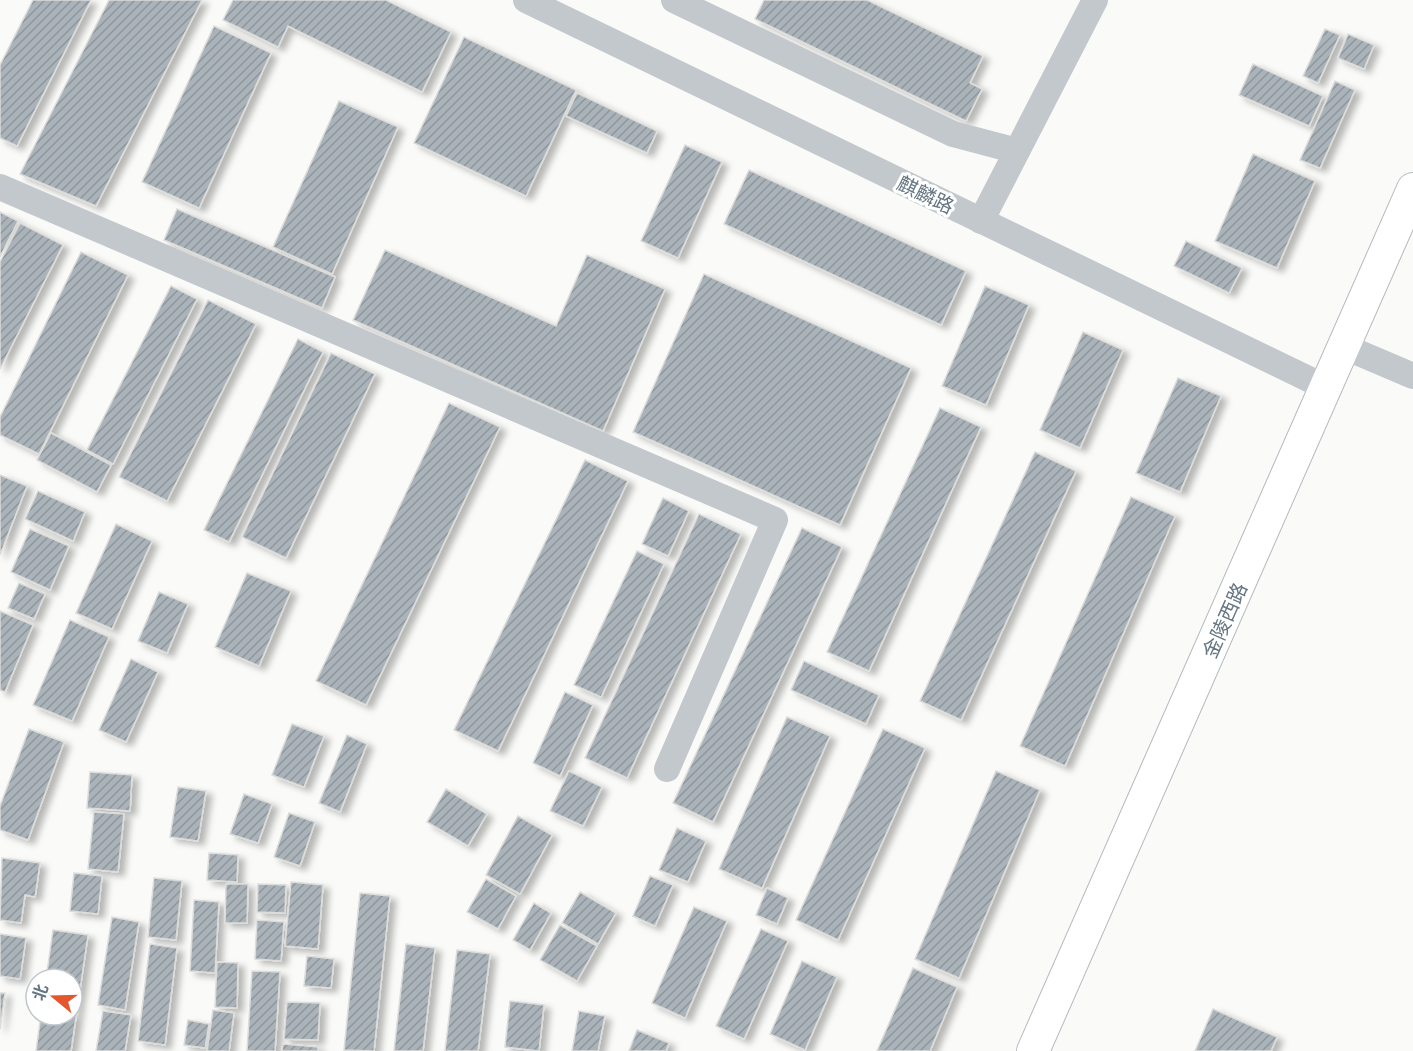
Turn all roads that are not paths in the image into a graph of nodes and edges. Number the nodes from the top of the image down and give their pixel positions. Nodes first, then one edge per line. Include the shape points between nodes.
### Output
1 (526, 0) edge
2 (674, 0) edge
3 (1095, 0) edge
4 (1017, 152) junction
5 (0, 187) edge
6 (1413, 189) edge
7 (981, 221) junction
8 (1345, 347) junction
9 (1413, 376) edge
10 (1326, 388) junction
11 (667, 769) dead end
12 (1034, 1051) edge

1 - 7 street, 麒麟路
2 - 4 street via 953,134
3 - 4 street
4 - 7 street
5 - 11 street via 775,520
6 - 8 main road, 金陵西路
7 - 10 street, 麒麟路
8 - 9 street
8 - 10 main road, 金陵西路
10 - 12 main road, 金陵西路

